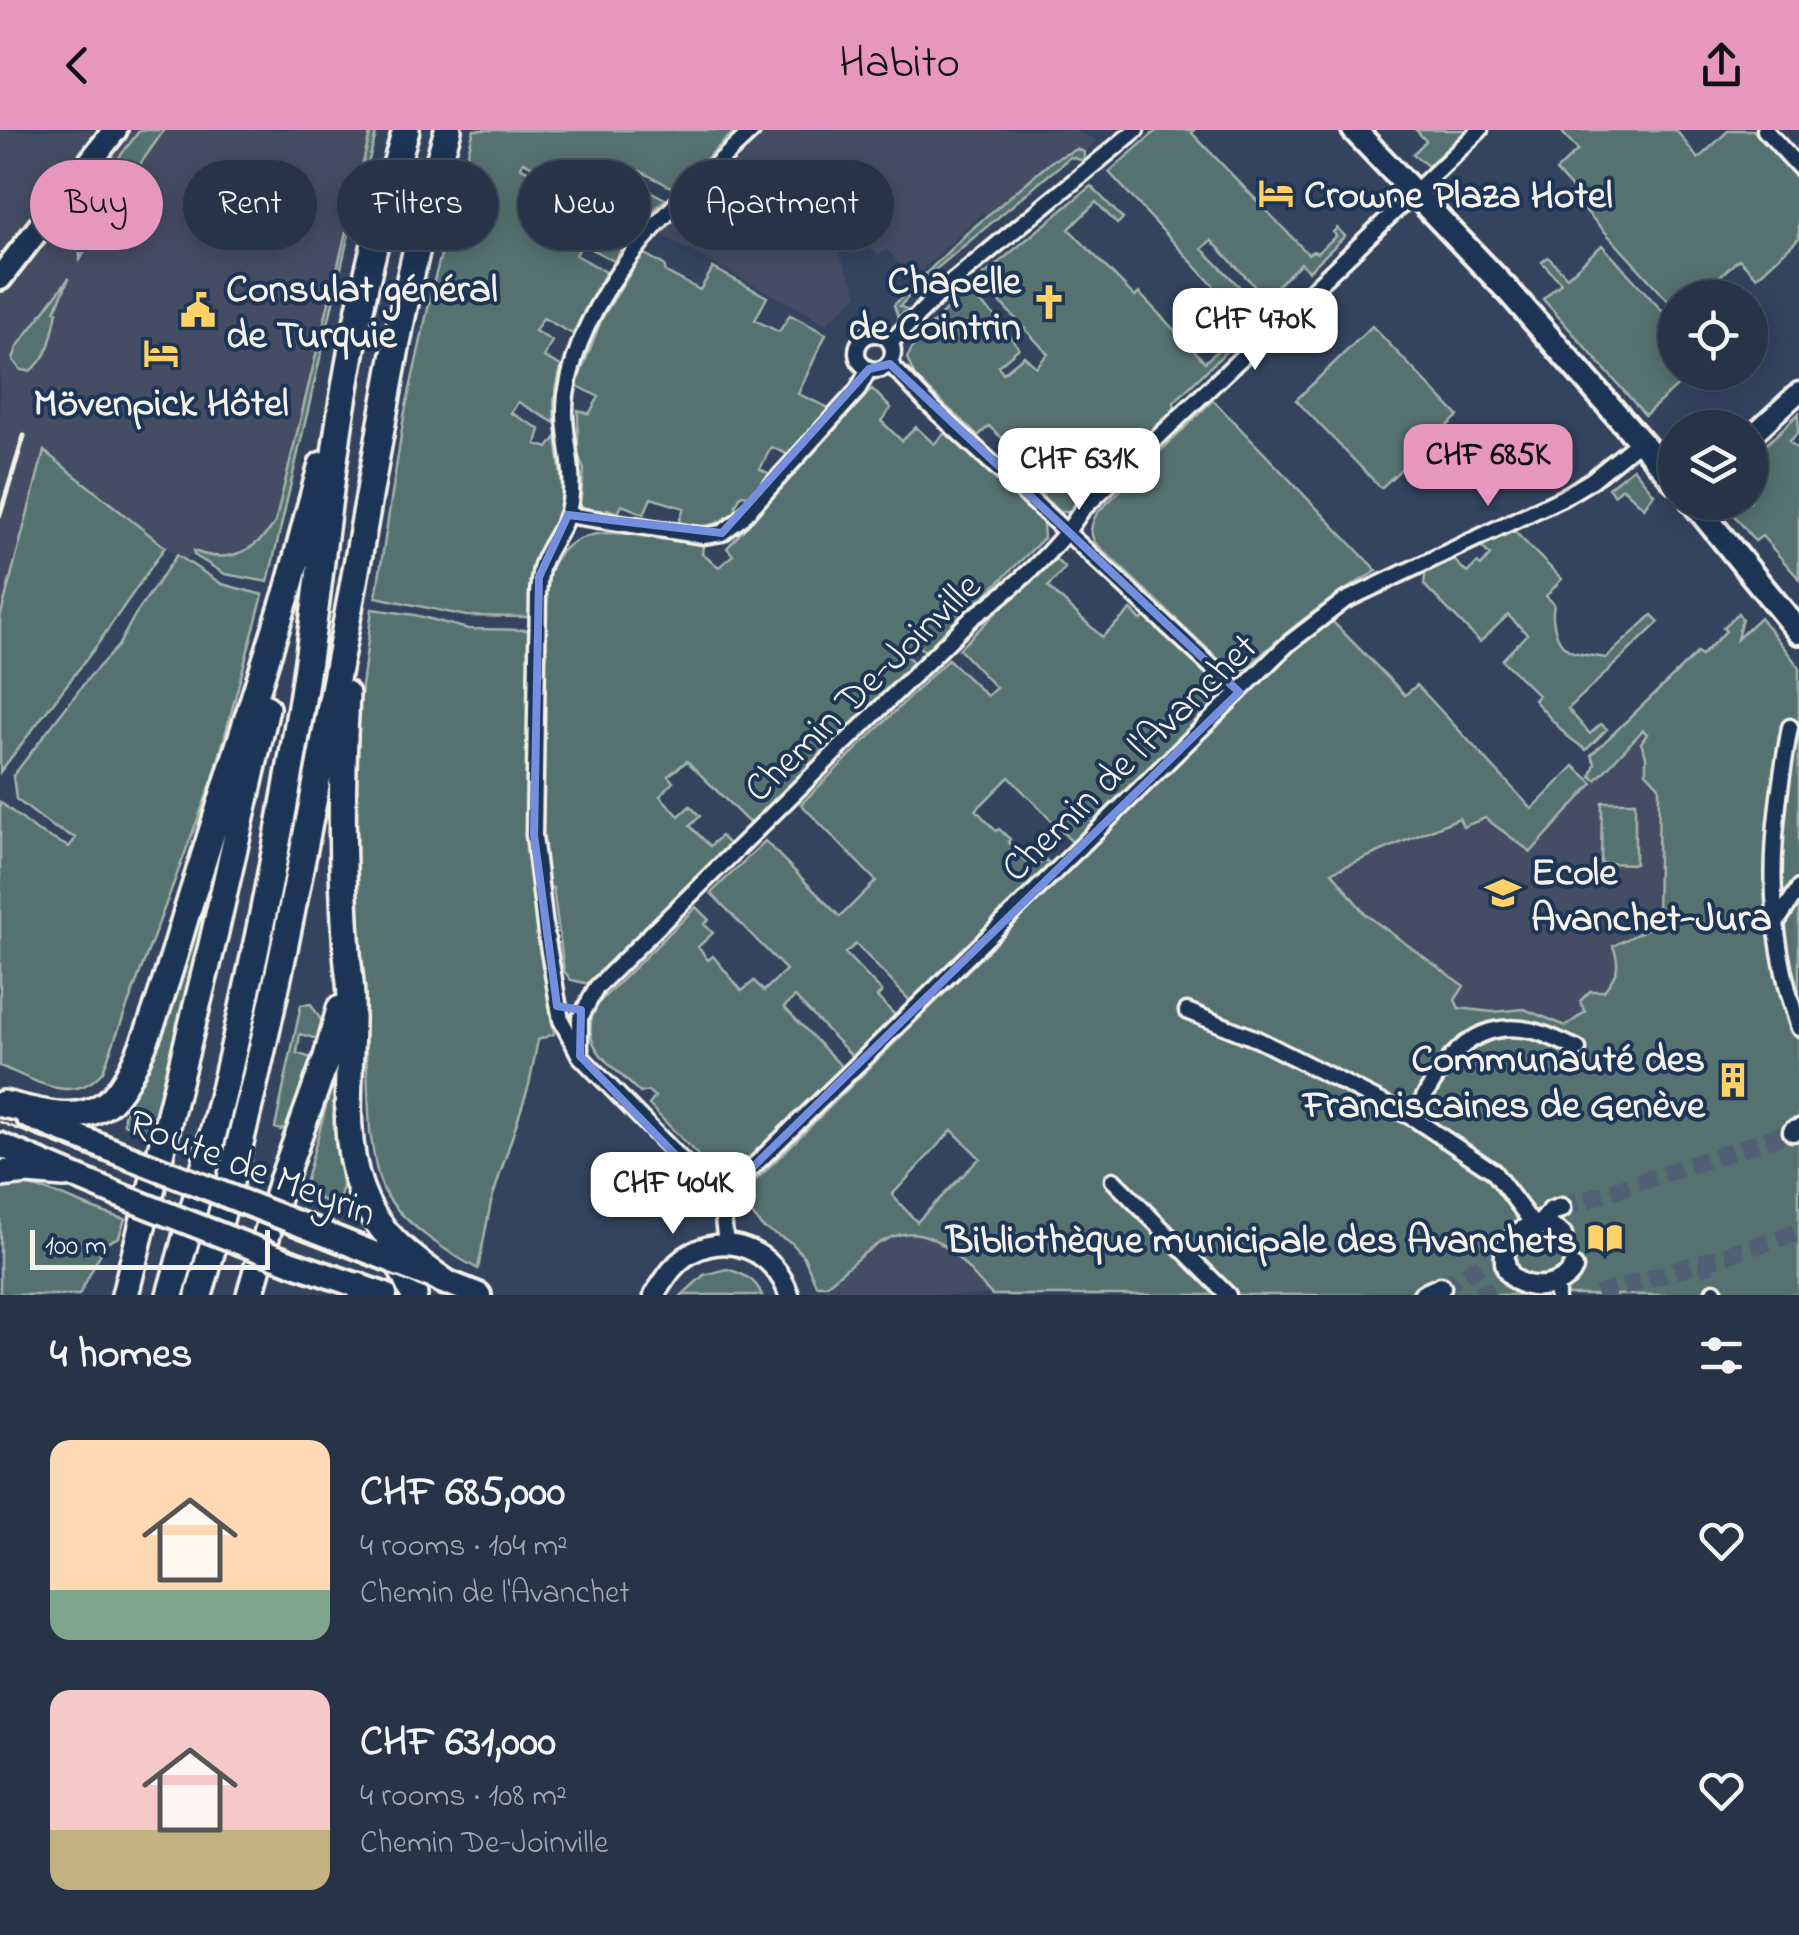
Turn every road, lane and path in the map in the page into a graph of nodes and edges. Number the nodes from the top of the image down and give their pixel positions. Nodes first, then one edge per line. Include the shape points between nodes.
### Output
1 (115, 130) edge
2 (406, 130) edge
3 (448, 130) edge
4 (753, 130) edge
5 (1354, 130) edge
6 (1480, 130) edge
7 (1766, 130) edge
8 (1131, 131) edge
9 (1799, 166) edge
10 (1414, 191) junction
11 (0, 278) edge
12 (891, 342) junction
13 (890, 364) junction
14 (869, 370) junction
15 (344, 388) junction
16 (1799, 392) edge
17 (1768, 420) edge
18 (1642, 440) junction
19 (1658, 460) edge
20 (568, 515) junction
21 (1708, 520) edge
22 (1068, 532) junction
23 (289, 586) junction
24 (352, 594) junction
25 (1799, 632) edge
26 (1240, 692) junction
27 (1790, 727) dead end
28 (1799, 888) edge
29 (1774, 925) junction
30 (347, 953) junction
31 (557, 1006) junction
32 (584, 1008) junction
33 (1187, 1011) dead end
34 (1799, 1028) edge
35 (1578, 1050) dead end
36 (580, 1056) junction
37 (1, 1104) edge
38 (1412, 1118) junction
39 (0, 1145) edge
40 (0, 1174) edge
41 (64, 1174) junction
42 (1113, 1180) dead end
43 (718, 1200) junction
44 (1561, 1208) tunnel mouth
45 (1537, 1224) junction
46 (1562, 1234) dead end
47 (726, 1244) junction
48 (1506, 1248) junction
49 (136, 1250) junction
50 (1489, 1261) tunnel mouth
51 (399, 1264) junction
52 (1573, 1268) tunnel mouth
53 (446, 1282) junction
54 (1441, 1287) dead end
55 (362, 1290) edge
56 (655, 1294) edge
57 (1562, 1294) edge
58 (111, 1295) edge
59 (124, 1295) edge
60 (170, 1295) edge
61 (199, 1295) edge
62 (250, 1295) edge
63 (385, 1295) edge
64 (414, 1295) edge
65 (479, 1295) edge
66 (789, 1295) edge
67 (1228, 1295) edge
68 (1422, 1295) edge

1 - 11 main road
2 - 15 highway
3 - 24 highway via 398,330
4 - 20 street via 636,248 589,326 566,398
5 - 10 main road
6 - 10 street, Chemin De-Joinville
7 - 9 street
8 - 12 street via 948,285
10 - 18 main road
10 - 22 street, Chemin De-Joinville via 1082,510
12 - 13 street
12 - 14 street via 873,334 861,340 858,358
13 - 14 street
13 - 22 street
14 - 20 street via 858,391 722,533 688,535
15 - 23 highway
15 - 60 highway via 315,621 272,871
16 - 17 street
18 - 19 main road
18 - 26 street, Chemin de l'Avanchet via 1562,498 1334,607
20 - 31 street via 544,560 538,595 534,835
21 - 25 main road
22 - 26 street
22 - 32 street, Chemin De-Joinville via 998,600 972,616
23 - 37 highway via 183,925 126,1080 104,1106 78,1116
23 - 49 highway via 253,775
24 - 30 highway via 342,753
24 - 61 highway via 282,960
26 - 43 street, Chemin de l'Avanchet
27 - 29 street via 1772,868
28 - 29 street
29 - 34 street
30 - 53 highway via 350,1134 360,1188 394,1244
30 - 62 highway via 334,1037
31 - 32 street
31 - 36 street
32 - 36 street
33 - 38 street
35 - 38 street via 1537,1032 1489,1032 1449,1056
36 - 43 street
37 - 51 main road, Route de Meyrin, bridge
38 - 45 street via 1493,1171
39 - 41 main road, Route de Meyrin
40 - 41 highway
41 - 55 main road, Route de Meyrin, bridge
42 - 67 street
43 - 47 street
44 - 45 street
45 - 46 street
45 - 48 street
47 - 56 street via 688,1256
47 - 66 street via 768,1260
48 - 50 street
48 - 57 street via 1508,1287
49 - 58 highway
49 - 59 highway
51 - 53 main road, Route de Meyrin
51 - 64 highway
52 - 57 street
53 - 65 main road, Route de Meyrin
54 - 68 street
55 - 63 main road, Route de Meyrin

